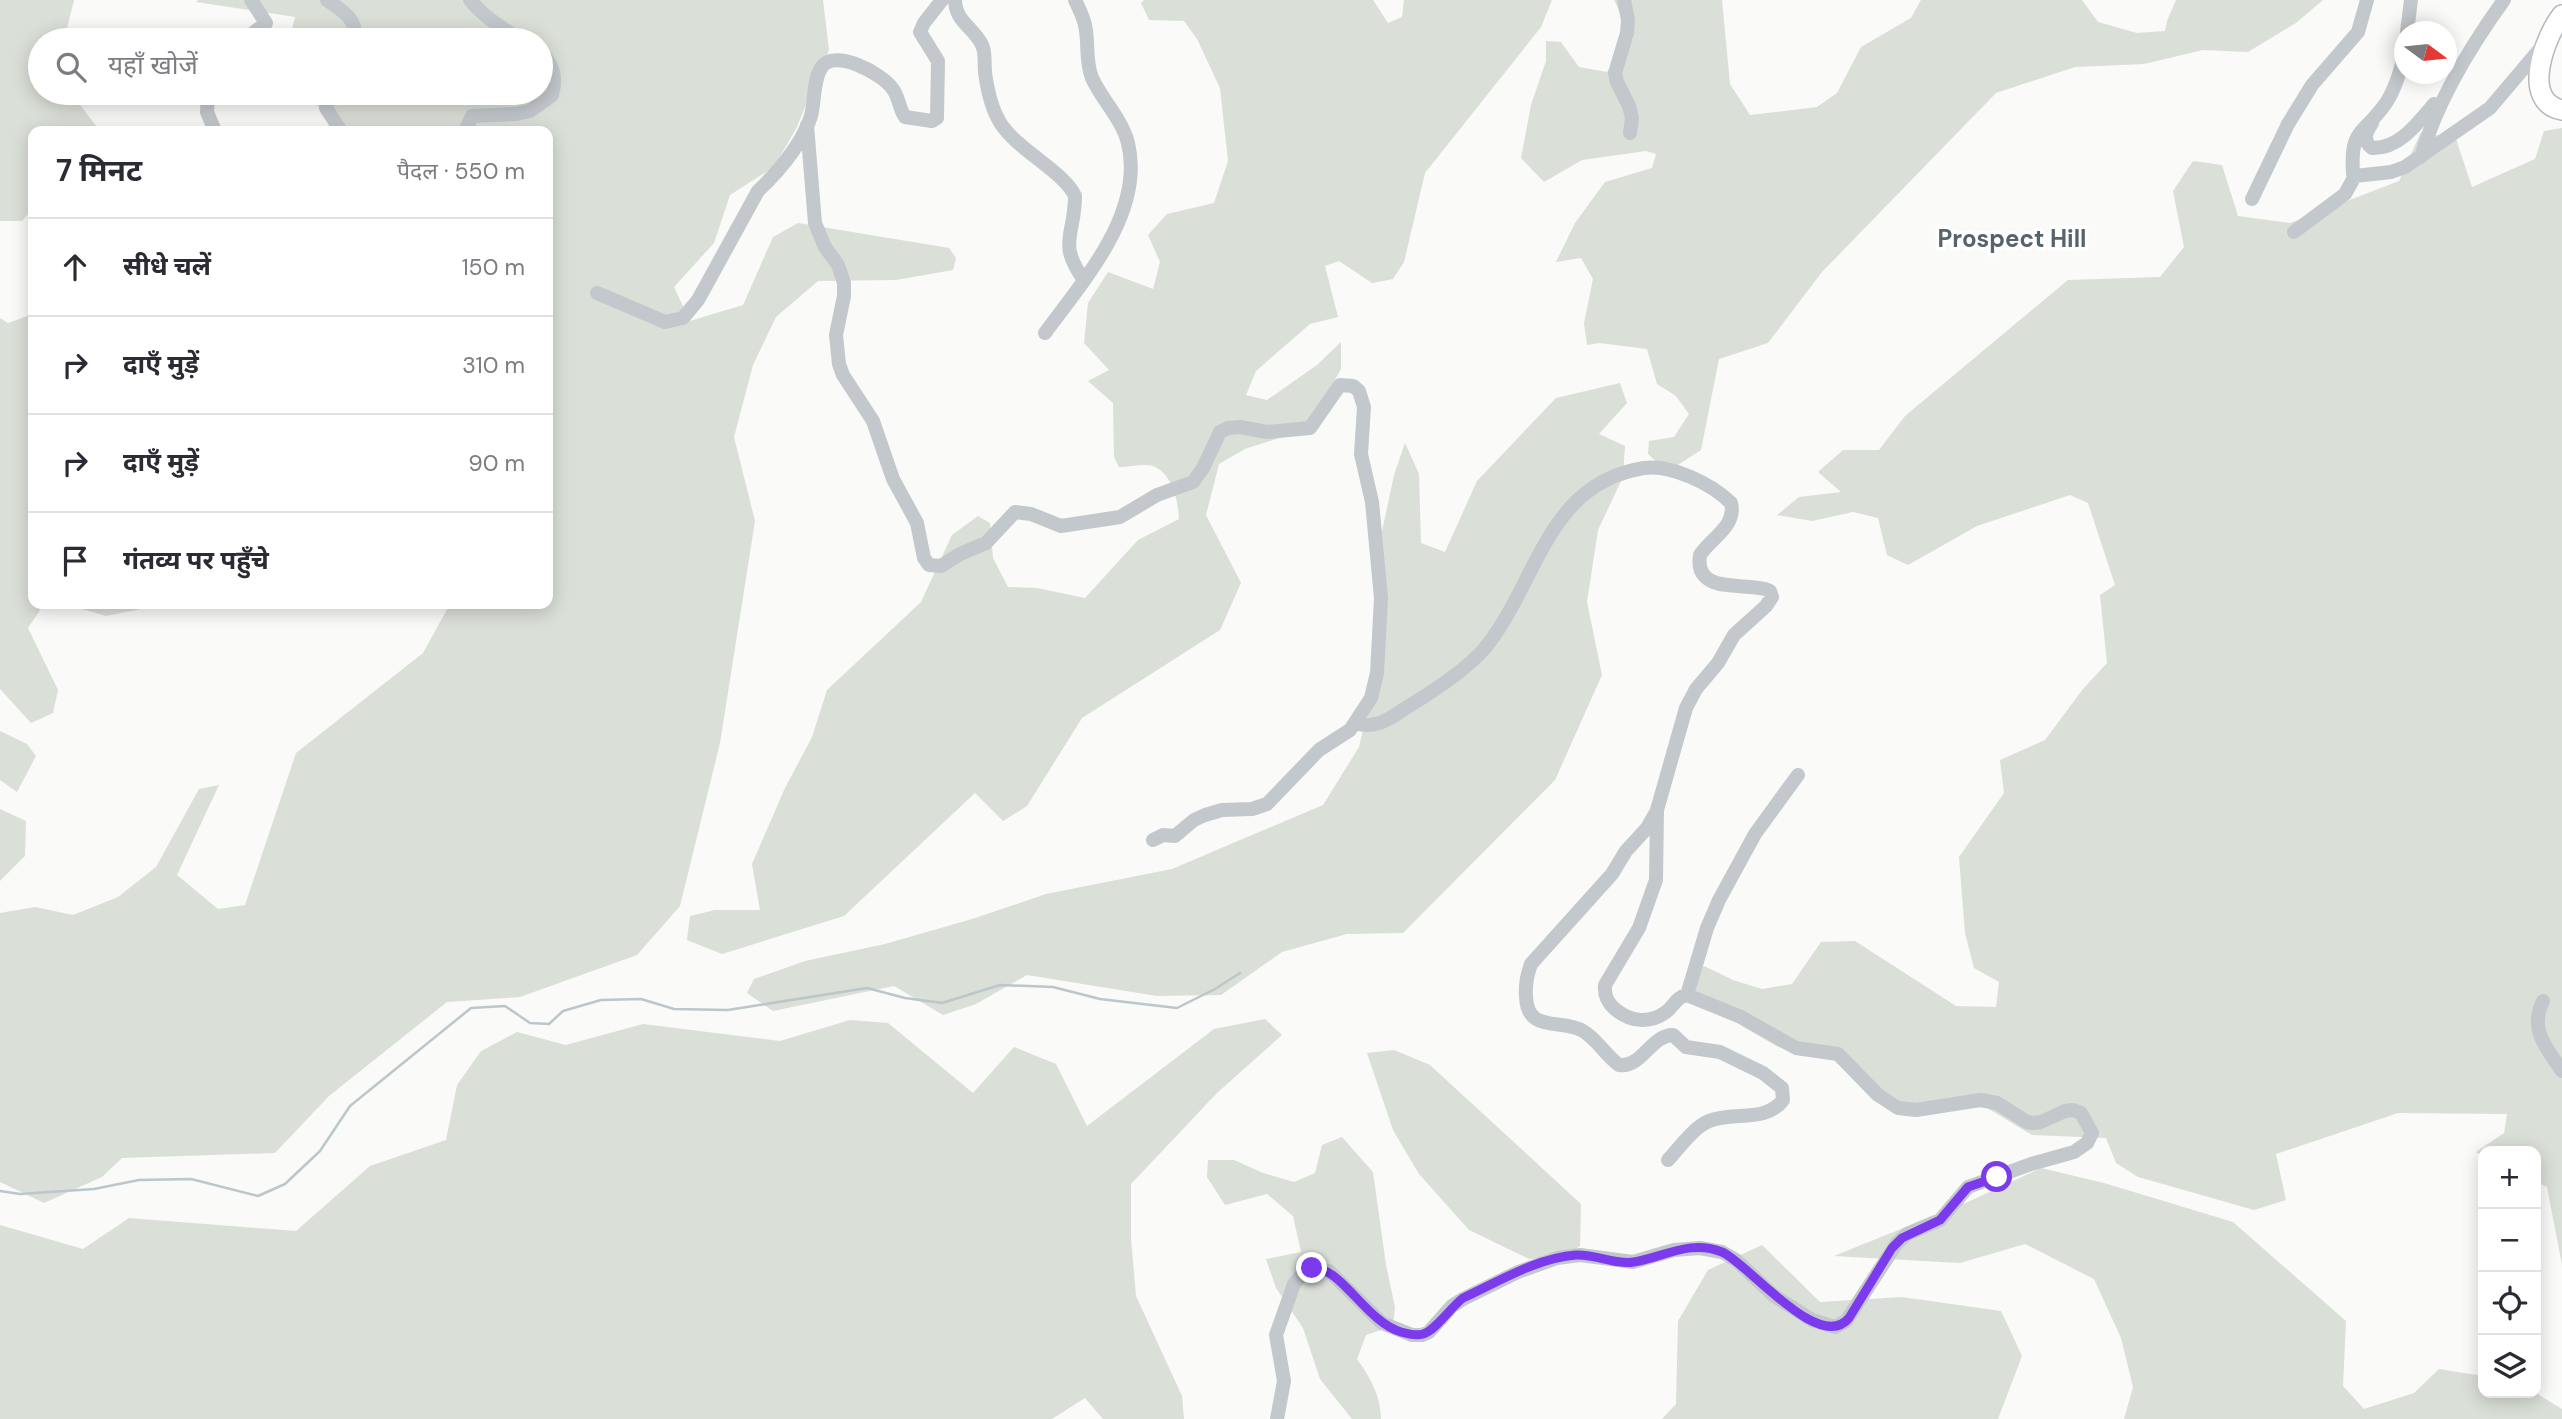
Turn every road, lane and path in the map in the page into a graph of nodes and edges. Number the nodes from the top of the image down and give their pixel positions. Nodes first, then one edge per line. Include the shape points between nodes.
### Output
1 (251, 0) edge
2 (327, 0) edge
3 (470, 0) edge
4 (942, 0) edge
5 (955, 0) edge
6 (1075, 0) edge
7 (1624, 0) edge
8 (2367, 0) edge
9 (2411, 0) edge
10 (2504, 0) edge
11 (2562, 15) edge
12 (2408, 21) edge
13 (260, 28) edge
14 (355, 28) edge
15 (502, 28) edge
16 (2548, 39) junction
17 (553, 68) edge
18 (2459, 72) junction
19 (2395, 84) edge
20 (553, 92) edge
21 (206, 105) edge
22 (327, 105) edge
23 (538, 105) edge
24 (2562, 110) edge
25 (2376, 114) junction
26 (807, 125) junction
27 (213, 126) edge
28 (338, 126) edge
29 (466, 126) edge
30 (1630, 133) dead end
31 (2421, 157) junction
32 (2355, 176) junction
33 (2252, 199) dead end
34 (2294, 232) dead end
35 (1084, 280) junction
36 (597, 293) dead end
37 (1045, 333) dead end
38 (1356, 723) junction
39 (1798, 775) dead end
40 (1657, 810) junction
41 (1153, 840) dead end
42 (1687, 995) junction
43 (2543, 1001) dead end
44 (2562, 1071) edge
45 (1668, 1160) dead end
46 (1277, 1419) edge

1 - 13 street via 267,23
2 - 14 street via 351,17
3 - 15 street
4 - 26 street via 920,33 939,61 937,118 905,117 886,81 862,67 835,61 820,70
5 - 35 street via 958,15 982,44 985,75 1002,125 1071,189 1074,204 1068,247
6 - 35 street via 1085,24 1091,76 1124,131 1131,166 1116,230
7 - 30 street via 1627,33 1615,73 1629,106
8 - 33 street via 2358,32 2312,85
9 - 12 street
10 - 18 street
11 - 16 highway
16 - 24 highway via 2540,61 2541,87 2545,101
16 - 31 street via 2490,108
17 - 20 street
18 - 25 street via 2412,129 2382,149 2366,142
18 - 31 street via 2430,126
19 - 25 street
21 - 27 street
22 - 28 street
23 - 29 street via 516,114 472,116
25 - 32 street via 2352,146
26 - 36 street via 774,177 758,191 698,300 683,318 665,322
26 - 38 street via 816,223 844,283 836,335 839,364 873,421 893,479 917,523 929,565 941,566 986,543 1015,512 1061,526 1120,517 1157,495 1193,482 1220,432 1240,427 1267,432 1310,428 1340,386 1359,391 1364,407 1361,454 1373,502 1381,616 1374,688
31 - 32 street via 2392,172
32 - 34 street via 2345,194
35 - 37 street
38 - 40 street via 1378,725 1484,649 1547,540 1588,489 1630,470 1674,469 1727,499 1732,507 1729,521 1700,555 1702,577 1765,589 1772,597 1740,628 1692,695
38 - 41 street via 1319,750 1267,804 1214,811 1175,836
39 - 42 street via 1755,834 1719,900
40 - 42 street via 1656,880 1639,928 1604,992 1612,1007 1639,1020 1664,1013
40 - 45 street via 1612,874 1531,964 1525,983 1527,1010 1533,1017 1582,1031 1619,1065 1632,1063 1670,1034 1690,1049 1729,1056 1782,1088 1783,1100 1776,1108 1708,1122
42 - 46 street via 1741,1017 1796,1048 1838,1054 1878,1095 1898,1108 1916,1110 1980,1100 1997,1103 2033,1123 2069,1109 2081,1113 2090,1139 2078,1150 1968,1187 1940,1220 1902,1238 1892,1248 1849,1318 1835,1327 1820,1324 1773,1295 1736,1260 1700,1248 1633,1262 1580,1255 1538,1264 1463,1298 1429,1332 1416,1335 1382,1324 1329,1271 1305,1271 1291,1292 1276,1335 1284,1381
43 - 44 street via 2536,1020 2538,1030

